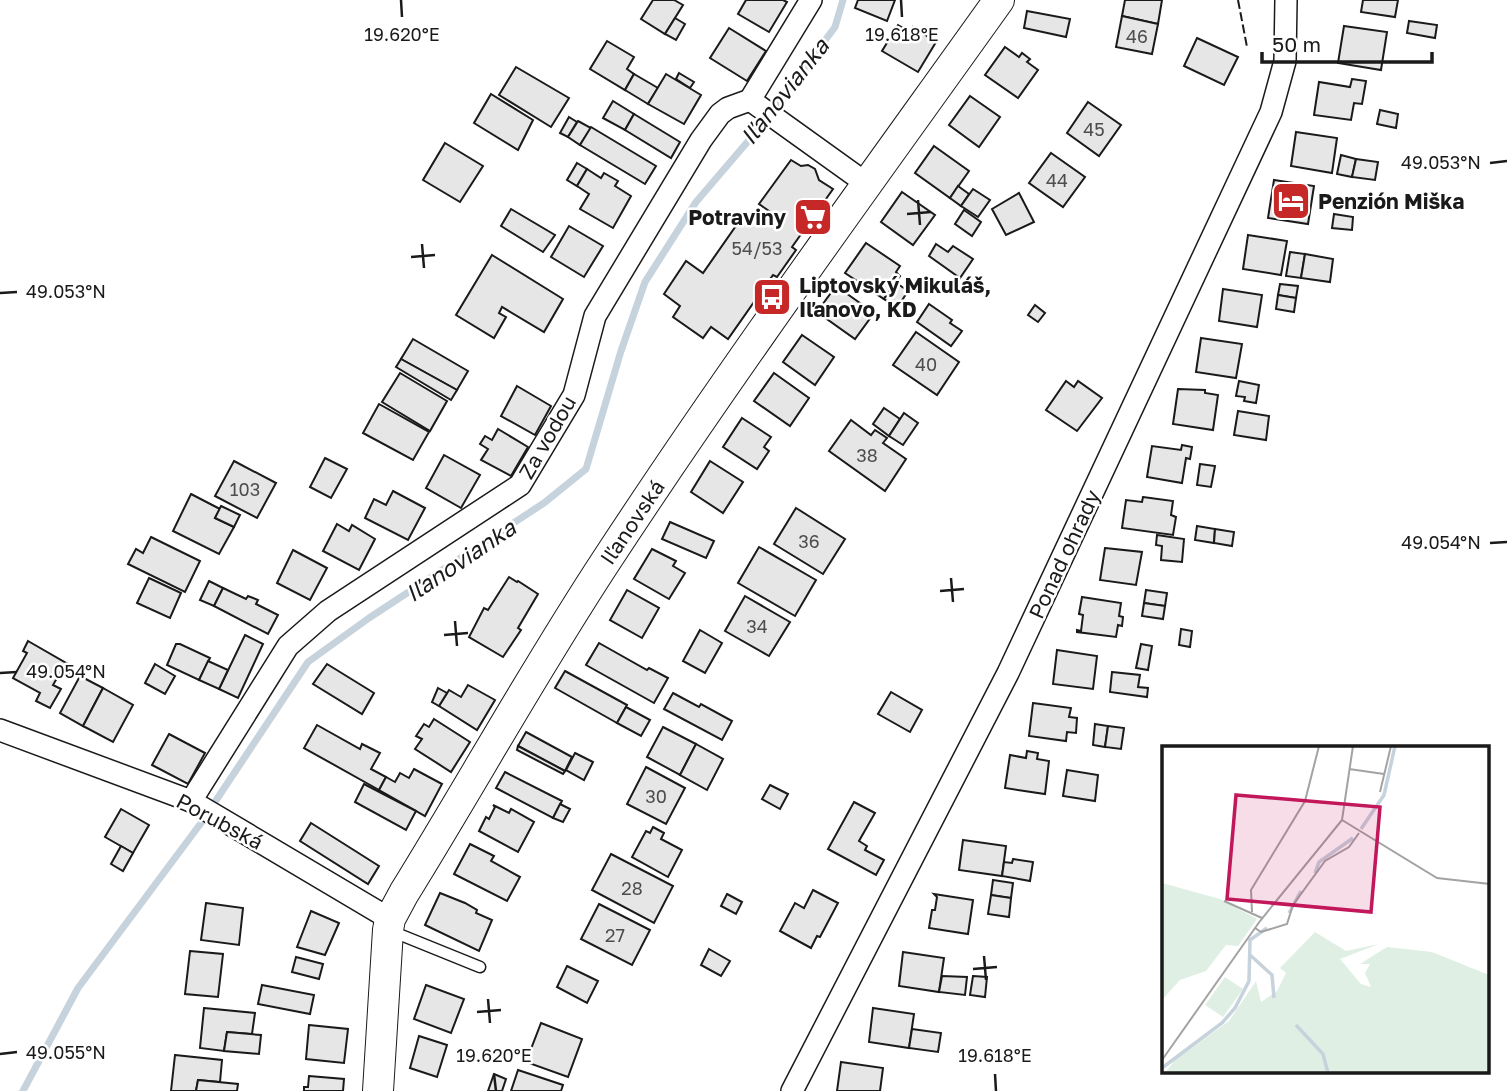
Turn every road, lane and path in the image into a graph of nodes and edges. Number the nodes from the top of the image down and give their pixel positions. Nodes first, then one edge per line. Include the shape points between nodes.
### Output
1 (811, 0) edge
2 (999, 0) edge
3 (1286, 0) edge
4 (754, 103) junction
5 (867, 184) junction
6 (0, 730) edge
7 (195, 804) junction
8 (389, 925) junction
9 (480, 967) dead end
10 (378, 1091) edge
11 (792, 1091) edge

1 - 4 street
2 - 5 street, Iľanovská
3 - 11 street, Ponad ohrady via 1284,61 1271,112 1008,673
4 - 5 street
4 - 7 street, Za vodou via 728,108 701,140 595,316 574,396 520,485 328,611 288,646
5 - 8 street, Iľanovská via 605,562
6 - 7 street, Porubská
7 - 8 street, Porubská
8 - 9 lane
8 - 10 street, Iľanovská

